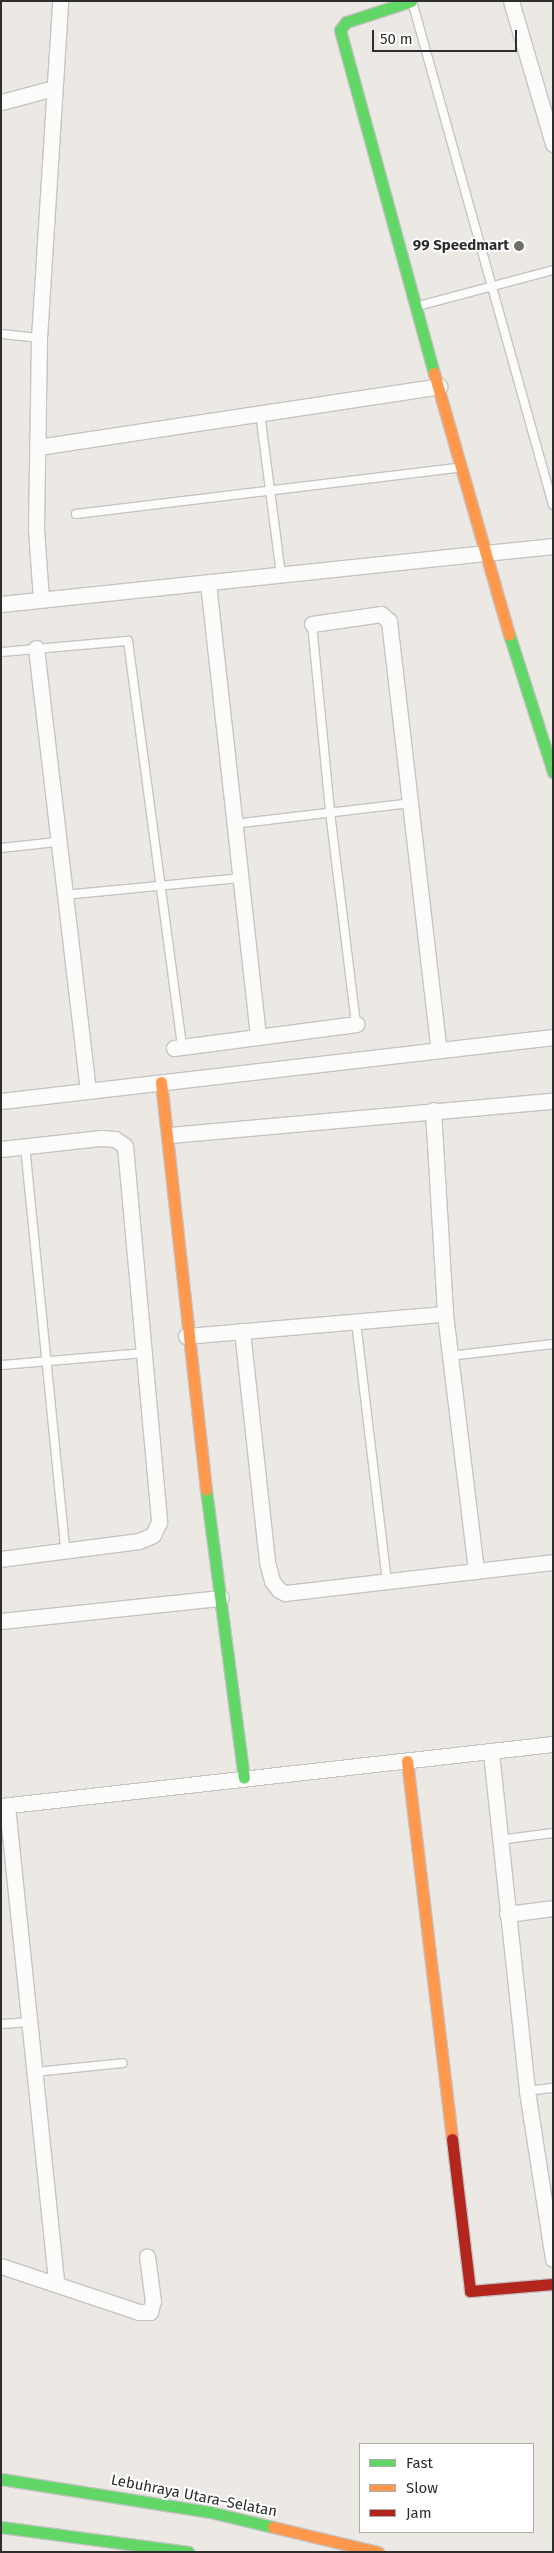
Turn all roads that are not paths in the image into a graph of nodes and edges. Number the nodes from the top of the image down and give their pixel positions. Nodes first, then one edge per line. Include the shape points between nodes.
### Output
1 (60, 1) edge
2 (412, 1) edge
3 (512, 1) edge
4 (54, 88) junction
5 (1, 102) edge
6 (553, 144) edge
7 (553, 270) edge
8 (492, 288) junction
9 (418, 306) junction
10 (1, 334) edge
11 (39, 338) junction
12 (439, 386) junction
13 (260, 414) junction
14 (38, 447) junction
15 (462, 467) junction
16 (271, 490) junction
17 (553, 505) edge
18 (76, 514) dead end
19 (553, 546) edge
20 (483, 554) junction
21 (281, 574) junction
22 (208, 583) junction
23 (41, 599) junction
24 (1, 604) edge
25 (312, 624) joint
26 (36, 648) junction
27 (1, 652) edge
28 (553, 772) edge
29 (410, 803) junction
30 (330, 812) junction
31 (233, 824) junction
32 (57, 842) junction
33 (1, 848) edge
34 (239, 878) junction
35 (163, 886) junction
36 (62, 896) junction
37 (356, 1024) joint
38 (258, 1036) junction
39 (553, 1037) edge
40 (178, 1048) joint
41 (439, 1050) junction
42 (161, 1082) junction
43 (88, 1091) junction
44 (1, 1101) edge
45 (553, 1101) edge
46 (433, 1110) junction
47 (169, 1135) junction
48 (25, 1146) junction
49 (1, 1149) edge
50 (445, 1314) junction
51 (356, 1322) junction
52 (242, 1331) junction
53 (186, 1336) junction
54 (553, 1344) edge
55 (142, 1353) junction
56 (450, 1356) junction
57 (46, 1362) junction
58 (1, 1365) edge
59 (65, 1550) junction
60 (1, 1559) edge
61 (553, 1562) edge
62 (476, 1571) junction
63 (387, 1582) junction
64 (221, 1598) junction
65 (1, 1621) edge
66 (553, 1744) edge
67 (491, 1753) junction
68 (407, 1761) junction
69 (244, 1778) junction
70 (4, 1806) edge
71 (553, 1833) edge
72 (499, 1840) junction
73 (553, 1908) edge
74 (507, 1914) junction
75 (30, 2022) junction
76 (1, 2024) edge
77 (123, 2063) dead end
78 (35, 2072) junction
79 (553, 2088) edge
80 (527, 2091) junction
81 (147, 2256) dead end
82 (553, 2259) edge
83 (1, 2266) edge
84 (56, 2283) junction
85 (553, 2284) edge
86 (1, 2479) edge
87 (1, 2527) edge
88 (188, 2552) edge
89 (378, 2552) edge

1 - 4 street
2 - 8 lane
2 - 9 main road via 346,22 340,30
3 - 6 street
4 - 5 street
4 - 11 street via 51,195
7 - 8 lane
8 - 9 lane
8 - 17 lane
9 - 12 main road
10 - 11 lane
11 - 14 street
12 - 13 street
12 - 15 main road
13 - 14 street
13 - 16 lane
14 - 23 street via 36,529
15 - 16 lane
15 - 20 main road
16 - 18 lane
16 - 21 lane
19 - 20 street
20 - 21 street
20 - 28 main road
21 - 22 street
22 - 23 street
22 - 31 street
23 - 24 street
25 - 29 street via 387,616
25 - 30 lane
26 - 27 lane
26 - 32 street
26 - 35 lane via 128,641
29 - 30 lane
29 - 41 street
30 - 31 lane
30 - 37 lane
31 - 34 street
32 - 33 lane
32 - 36 street
34 - 35 lane
34 - 38 street
35 - 36 lane
35 - 40 lane
36 - 43 street
37 - 38 street
38 - 40 street
39 - 41 street
41 - 42 street
42 - 43 street
42 - 47 main road
43 - 44 street
45 - 46 street
46 - 47 street
46 - 50 street
47 - 53 main road
48 - 49 street
48 - 55 street via 101,1138 115,1139 125,1146
48 - 57 lane
50 - 51 street
50 - 56 street
51 - 52 street
51 - 63 lane
52 - 53 street
52 - 63 street via 272,1581 285,1593
53 - 64 main road
54 - 56 lane
55 - 57 lane
55 - 59 street via 159,1522 154,1535 139,1541
56 - 62 street
57 - 58 lane
57 - 59 lane
59 - 60 street
61 - 62 street
62 - 63 street
64 - 65 street
64 - 69 main road
66 - 67 street
67 - 68 street
67 - 72 street
68 - 69 street
68 - 85 main road via 470,2291
69 - 70 street
70 - 75 street
71 - 72 lane
72 - 74 street
73 - 74 street
74 - 80 street
75 - 76 lane
75 - 78 street
77 - 78 lane
78 - 84 street
79 - 80 lane
80 - 82 street
81 - 84 street via 153,2301 150,2312 139,2312
83 - 84 street
86 - 89 main road, Lebuhraya Utara–Selatan via 210,2512
87 - 88 main road

